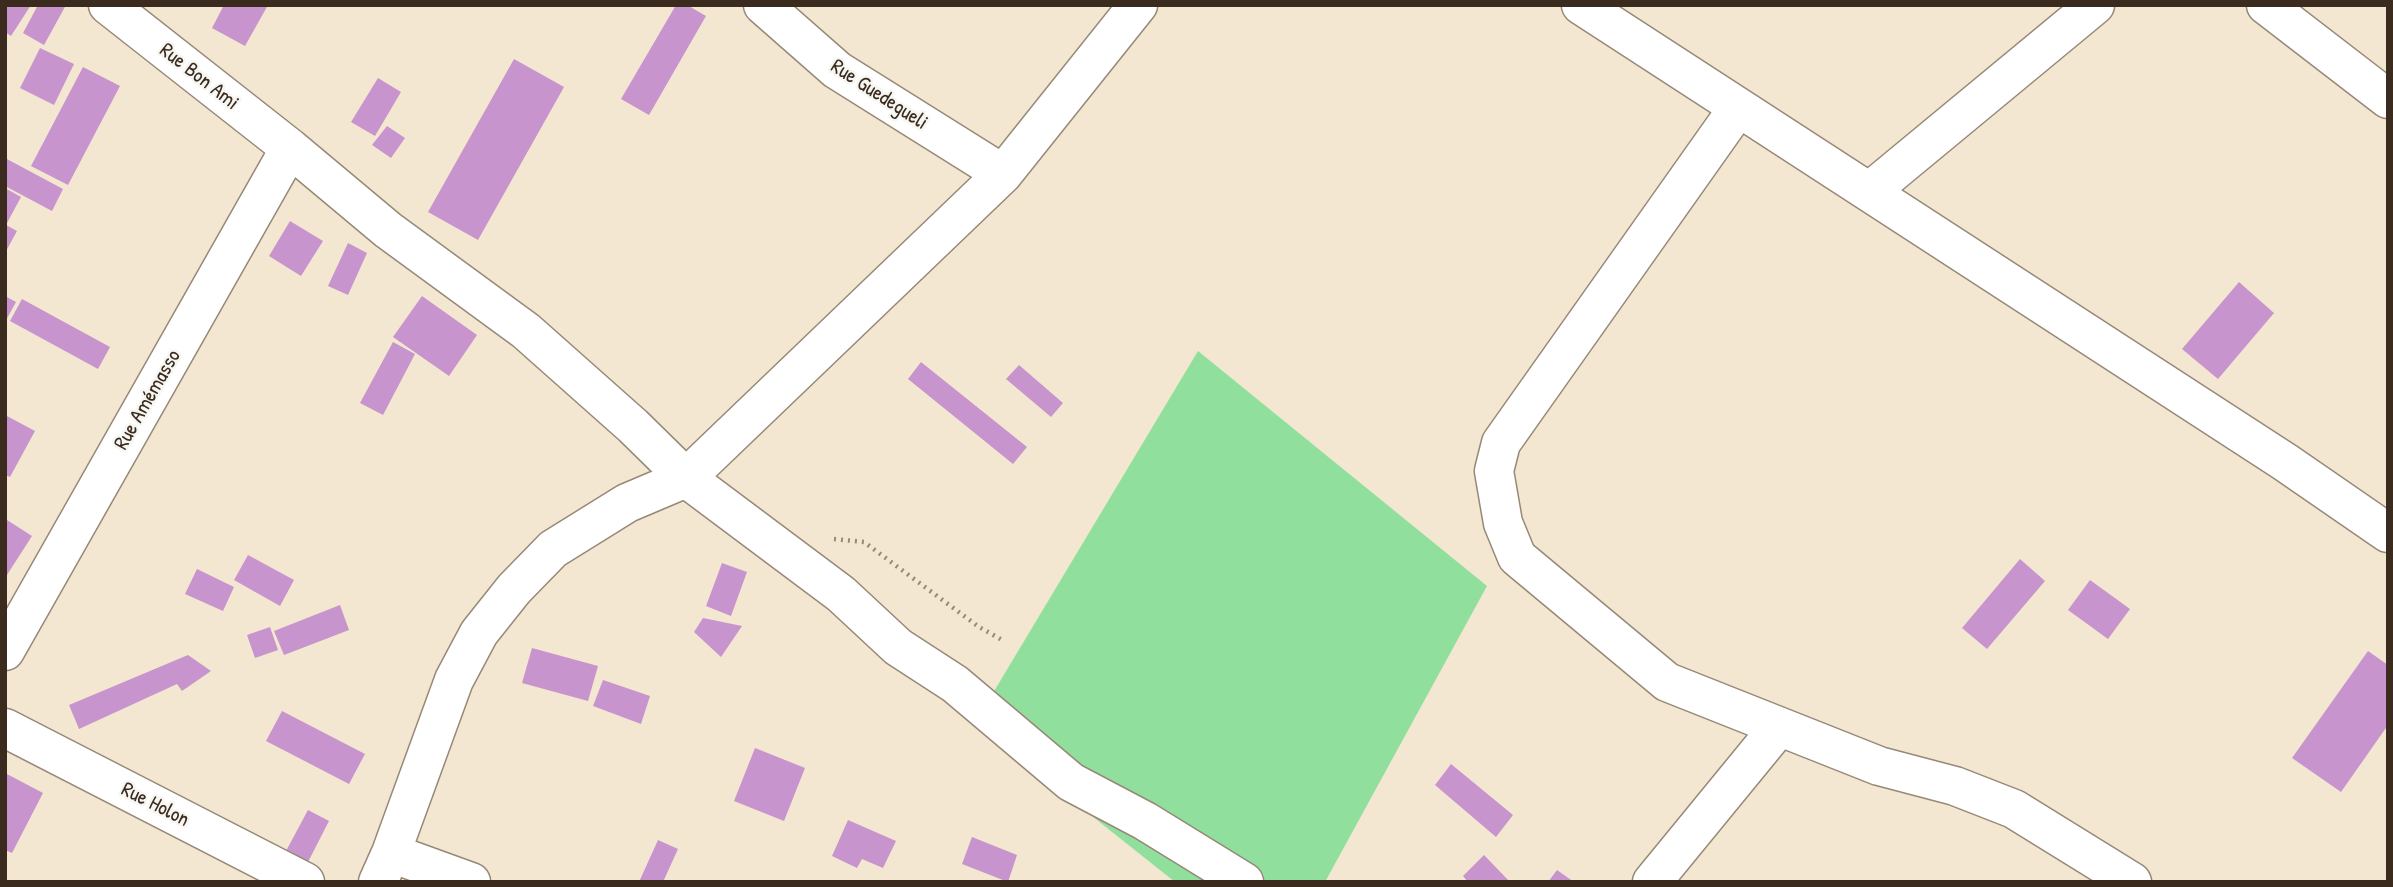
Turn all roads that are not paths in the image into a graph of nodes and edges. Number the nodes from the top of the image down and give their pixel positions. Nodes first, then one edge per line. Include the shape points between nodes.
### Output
1 (108, 5) edge
2 (763, 5) edge
3 (1138, 5) edge
4 (1581, 5) edge
5 (2095, 5) edge
6 (2266, 5) edge
7 (2388, 99) edge
8 (1738, 107) junction
9 (290, 148) junction
10 (1003, 174) junction
11 (1869, 192) junction
12 (686, 478) junction
13 (2388, 533) edge
14 (5, 651) edge
15 (1779, 727) junction
16 (5, 728) edge
17 (384, 867) edge
18 (305, 882) edge
19 (471, 882) edge
20 (1244, 882) edge
21 (1652, 882) edge
22 (2132, 882) edge

1 - 9 street, Rue Bon Ami
2 - 10 street, Rue Guedegueli via 837,70
3 - 10 street
4 - 8 street
5 - 11 street
6 - 7 street
8 - 11 street
8 - 15 street via 1501,443 1493,471 1503,523 1517,557 1667,682
9 - 12 street, Rue Bon Ami via 388,230 526,331
9 - 14 street, Rue Amémasso
10 - 12 street
11 - 13 street
12 - 17 street via 627,503 553,549 479,633 454,680
12 - 20 street, Rue Bon Ami via 841,594 898,647 955,684 1071,782
15 - 21 street
15 - 22 street via 1879,766 1955,786 2014,809
16 - 18 street, Rue Holon
17 - 19 street

